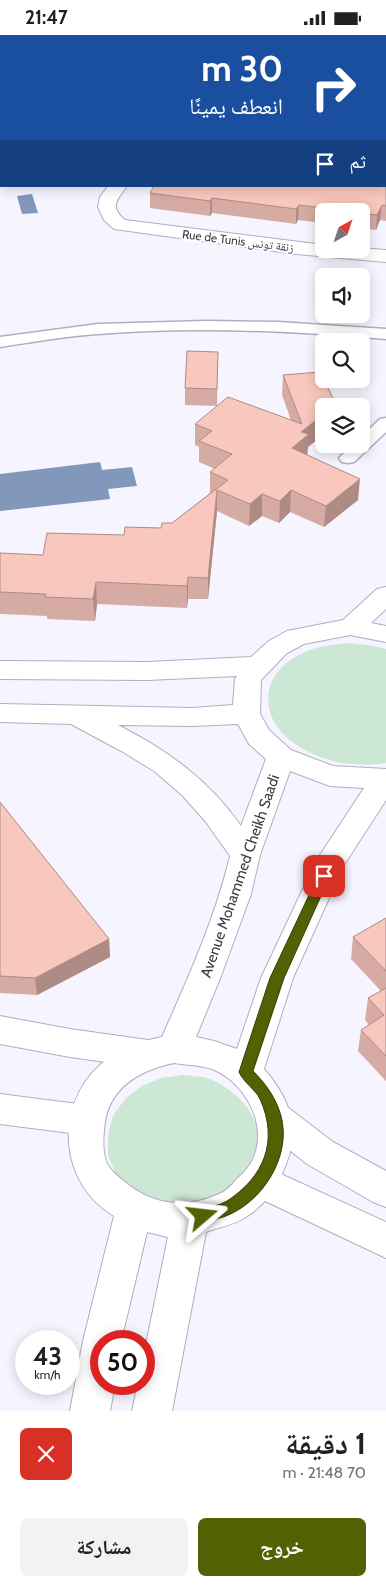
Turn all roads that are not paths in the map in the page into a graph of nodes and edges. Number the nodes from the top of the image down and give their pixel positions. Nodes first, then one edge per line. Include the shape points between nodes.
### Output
1 (117, 187) edge
2 (386, 256) edge
3 (386, 334) edge
4 (0, 342) edge
5 (386, 423) edge
6 (348, 458) dead end
7 (386, 595) edge
8 (350, 627) junction
9 (386, 634) edge
10 (258, 666) junction
11 (0, 670) edge
12 (0, 713) edge
13 (246, 714) junction
14 (74, 715) junction
15 (281, 757) junction
16 (386, 779) edge
17 (245, 855) junction
18 (0, 1030) edge
19 (161, 1052) junction
20 (246, 1072) junction
21 (0, 1109) edge
22 (274, 1117) junction
23 (86, 1120) junction
24 (261, 1181) junction
25 (386, 1190) edge
26 (134, 1209) junction
27 (190, 1220) junction
28 (386, 1241) edge
29 (105, 1330) edge
30 (93, 1395) edge
31 (90, 1411) edge
32 (152, 1411) edge

1 - 2 main road, Rue de Tunis زنقة تونس via 106,207 109,217 120,225
3 - 4 lane via 248,325 151,327 96,329
5 - 6 lane
7 - 8 main road
8 - 9 main road
8 - 10 main road via 296,637 278,647
10 - 11 main road via 147,671
10 - 13 main road via 248,679
12 - 14 main road
13 - 14 main road via 192,717
13 - 15 main road via 259,737
14 - 17 main road via 139,747 175,771 206,802
15 - 16 main road via 330,776
15 - 17 main road, Avenue Mohammed Cheikh Saadi
16 - 20 main road via 331,861 277,978
17 - 19 main road, Avenue Mohammed Cheikh Saadi via 236,894 205,976
18 - 19 main road via 70,1043
19 - 20 main road via 200,1051 225,1059
19 - 23 main road via 126,1064 107,1079 93,1099
20 - 22 main road via 264,1092
21 - 23 main road
22 - 24 main road via 275,1149
22 - 25 main road via 320,1153
23 - 26 main road via 86,1147 93,1171 110,1192
24 - 27 main road via 230,1207
24 - 28 main road
26 - 27 main road via 160,1218
26 - 29 main road
27 - 32 main road
30 - 31 main road

